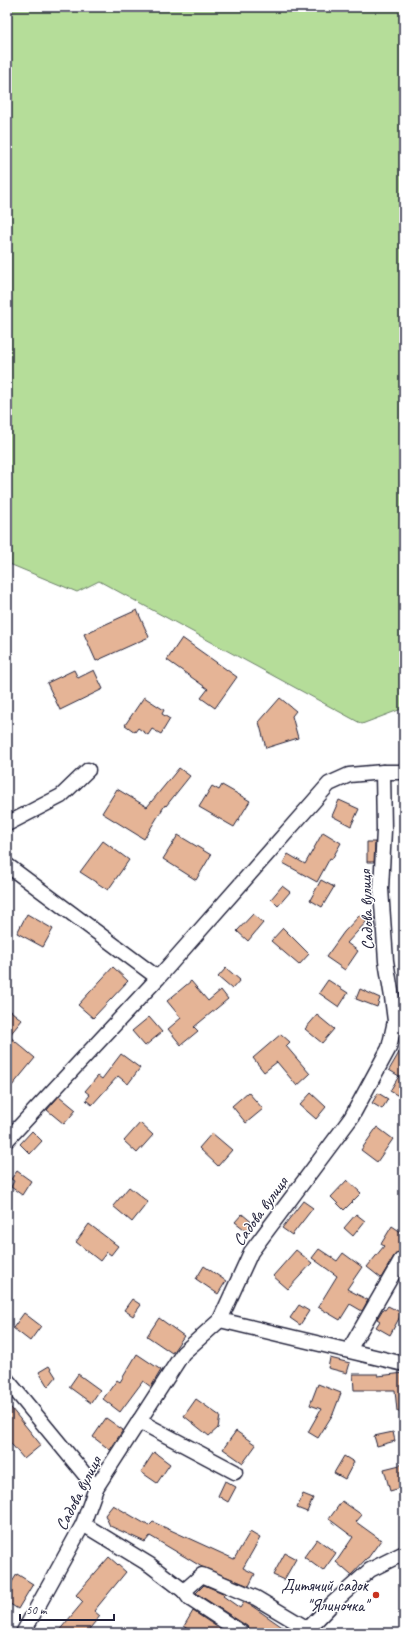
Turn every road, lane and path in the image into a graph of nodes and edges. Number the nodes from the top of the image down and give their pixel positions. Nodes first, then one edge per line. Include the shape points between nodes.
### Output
1 (88, 770) dead end
2 (383, 772) junction
3 (404, 772) edge
4 (7, 824) edge
5 (7, 865) edge
6 (158, 978) junction
7 (398, 999) edge
8 (7, 1140) edge
9 (404, 1259) edge
10 (220, 1320) junction
11 (349, 1350) junction
12 (404, 1364) edge
13 (7, 1380) edge
14 (139, 1421) junction
15 (236, 1472) dead end
16 (96, 1488) junction
17 (83, 1524) junction
18 (404, 1553) edge
19 (184, 1591) junction
20 (307, 1631) edge
21 (23, 1633) edge
22 (242, 1633) edge

1 - 4 street via 61,796
2 - 3 street
2 - 6 street via 349,775 329,784
2 - 7 street, Садова вулиця via 381,888 386,961
5 - 6 street
6 - 8 street
7 - 10 street, Садова вулиця via 389,1048 350,1118 251,1252
9 - 11 street via 401,1260
10 - 11 street
10 - 14 street, Садова вулиця via 183,1353
11 - 12 street
13 - 16 street
14 - 15 street
14 - 16 street, Садова вулиця
16 - 17 street, Садова вулиця
17 - 19 street via 150,1565
17 - 21 street, Садова вулиця
18 - 20 street via 370,1570 333,1603
19 - 20 street via 202,1575 256,1598
19 - 22 street via 190,1599

